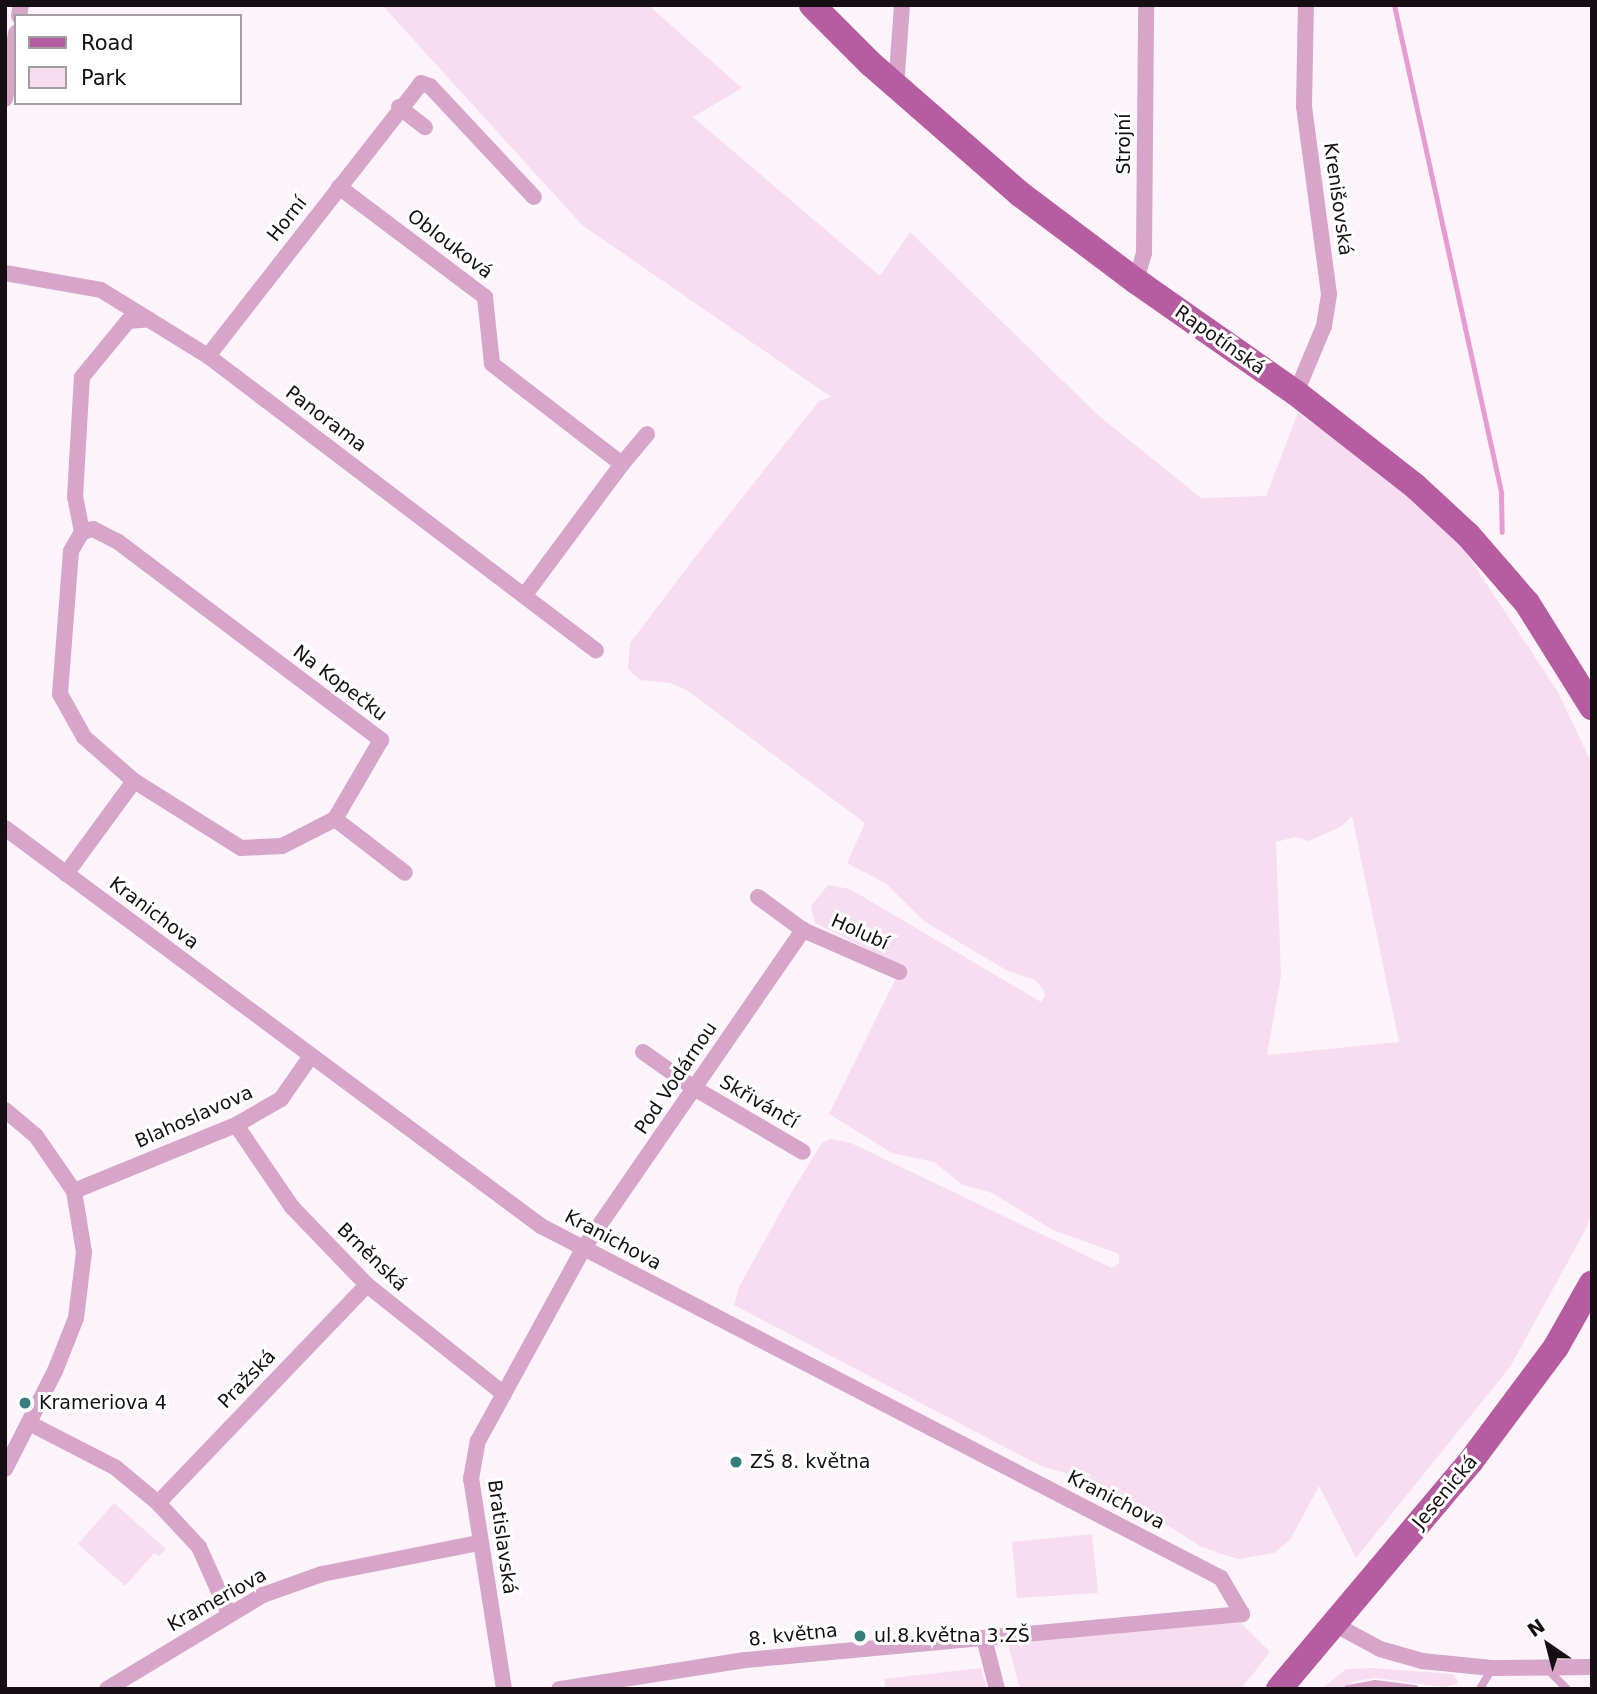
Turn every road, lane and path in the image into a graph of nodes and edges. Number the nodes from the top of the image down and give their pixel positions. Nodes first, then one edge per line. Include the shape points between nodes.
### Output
1 (811, 5) edge
2 (902, 5) edge
3 (1146, 5) edge
4 (1306, 5) edge
5 (14, 45) edge
6 (896, 87) junction
7 (5, 99) edge
8 (399, 107) junction
9 (425, 127) dead end
10 (339, 187) junction
11 (534, 197) dead end
12 (5, 273) edge
13 (1136, 281) junction
14 (149, 319) junction
15 (208, 356) junction
16 (1296, 393) junction
17 (647, 434) dead end
18 (622, 464) junction
19 (82, 532) junction
20 (524, 596) junction
21 (596, 651) dead end
22 (1592, 707) edge
23 (134, 781) junction
24 (335, 819) junction
25 (5, 828) edge
26 (405, 873) dead end
27 (66, 874) junction
28 (758, 897) dead end
29 (803, 930) junction
30 (900, 972) dead end
31 (643, 1052) dead end
32 (311, 1056) junction
33 (694, 1088) junction
34 (5, 1110) edge
35 (236, 1125) junction
36 (803, 1152) dead end
37 (74, 1191) junction
38 (583, 1249) junction
39 (1592, 1283) edge
40 (368, 1285) junction
41 (504, 1394) junction
42 (29, 1423) junction
43 (5, 1469) edge
44 (158, 1503) junction
45 (479, 1543) junction
46 (229, 1614) junction
47 (1242, 1614) joint
48 (1334, 1624) junction
49 (984, 1638) junction
50 (1592, 1667) edge
51 (1492, 1668) junction
52 (1546, 1668) junction
53 (107, 1689) edge
54 (504, 1689) edge
55 (559, 1689) edge
56 (997, 1689) edge
57 (1279, 1689) edge
58 (1348, 1689) edge
59 (1415, 1689) edge
60 (1480, 1689) edge
61 (1567, 1689) edge

1 - 6 main road, Rapotínská
2 - 6 street
3 - 13 street, Strojní via 1144,253
4 - 16 street, Krenišovská via 1304,106 1329,294 1324,326
5 - 7 street
6 - 13 main road, Rapotínská via 1020,194
8 - 9 street
8 - 10 street, Horní
8 - 11 street, Horní via 421,83 430,86
10 - 15 street, Horní
10 - 18 street, Oblouková via 485,297 492,364
12 - 14 street, Panorama via 101,290
13 - 16 main road, Rapotínská
14 - 15 street, Panorama
14 - 19 street via 128,321 82,377 75,496
15 - 20 street, Panorama
16 - 22 main road, Rapotínská via 1415,486 1468,535 1527,603
17 - 18 street
18 - 20 street
19 - 23 street via 71,551 60,694 84,737
19 - 24 street, Na Kopečku via 93,529 117,541 381,740
20 - 21 street, Panorama
23 - 24 street via 241,848 282,846
23 - 27 street
24 - 26 street
25 - 27 street, Kranichova
27 - 32 street, Kranichova
28 - 29 street, Holubí
29 - 30 street, Holubí
29 - 33 street, Pod Vodárnou
31 - 33 street, Skřivánčí
32 - 35 street, Blahoslavova via 281,1099
32 - 38 street, Kranichova via 541,1226
33 - 36 street, Skřivánčí
33 - 38 street, Pod Vodárnou
34 - 37 street via 36,1136
35 - 37 street, Blahoslavova
35 - 40 street, Brněnská via 292,1207
37 - 42 street via 84,1230 78,1307 55,1371
38 - 41 street, Bratislavská
38 - 47 street, Kranichova via 1221,1578
39 - 48 main road, Jesenická via 1532,1381
40 - 41 street, Brněnská
40 - 44 street, Pražská
41 - 45 street, Bratislavská via 473,1458
42 - 43 street
42 - 44 street via 116,1468
44 - 46 street via 199,1547
45 - 46 street, Krameriova via 322,1574 263,1595
45 - 54 street, Bratislavská
46 - 53 street, Krameriova
47 - 49 street, 8. května
48 - 51 street via 1402,1657
48 - 57 main road, Jesenická
49 - 55 street, 8. května via 745,1660
49 - 56 street
50 - 52 street
51 - 52 street
51 - 60 lane
52 - 61 lane
58 - 59 lane via 1375,1684

